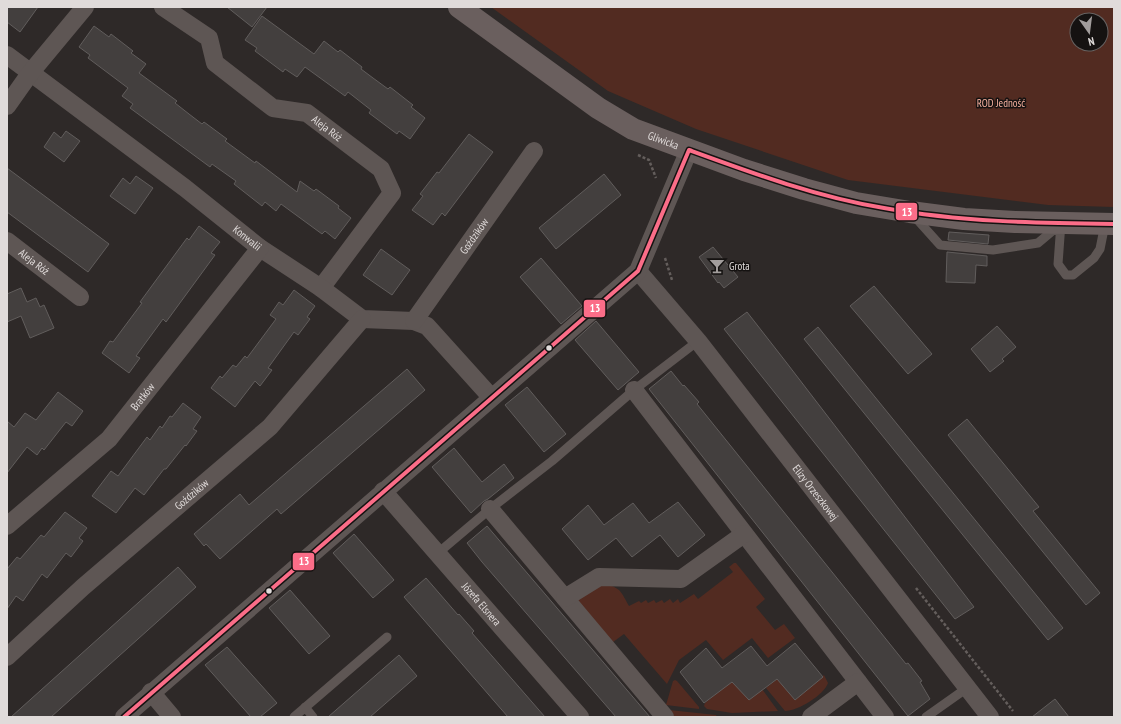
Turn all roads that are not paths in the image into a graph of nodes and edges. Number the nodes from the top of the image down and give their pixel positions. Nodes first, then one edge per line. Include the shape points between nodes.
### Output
1 (85, 7) edge
2 (163, 7) edge
3 (459, 7) edge
4 (7, 56) edge
5 (31, 72) junction
6 (7, 106) edge
7 (689, 150) junction
8 (534, 151) dead end
9 (910, 212) junction
10 (1061, 223) junction
11 (1110, 224) edge
12 (7, 241) edge
13 (260, 248) junction
14 (638, 271) junction
15 (321, 288) junction
16 (80, 297) dead end
17 (362, 319) junction
18 (414, 321) junction
19 (698, 341) junction
20 (634, 390) junction
21 (491, 397) junction
22 (383, 491) junction
23 (490, 509) junction
24 (7, 526) edge
25 (744, 534) junction
26 (438, 553) junction
27 (565, 598) junction
28 (388, 637) dead end
29 (7, 657) edge
30 (858, 682) junction
31 (967, 688) junction
32 (151, 692) junction
33 (305, 707) junction
34 (124, 717) edge
35 (172, 717) edge
36 (294, 717) edge
37 (313, 717) edge
38 (580, 717) edge
39 (665, 717) edge
40 (811, 717) edge
41 (885, 717) edge
42 (926, 717) edge
43 (990, 717) edge

1 - 5 street
2 - 15 street, Aleja Róż via 209,38 215,63 273,108 307,113 381,169 392,193
3 - 7 main road, Gliwicka via 603,111 633,129
4 - 5 street, Konwalii
5 - 6 street
5 - 13 street, Konwalii
7 - 9 main road, Gliwicka via 804,189 856,203
7 - 14 street
8 - 18 street, Goździków
9 - 10 main road, Gliwicka via 964,219
9 - 10 lane via 940,245 994,250 1038,243
10 - 11 main road, Gliwicka
10 - 11 lane via 1058,264 1066,275 1074,275 1094,258
12 - 16 street, Aleja Róż
13 - 15 street, Konwalii
13 - 24 street, Bratków via 109,439
14 - 19 street, Elizy Orzeszkowej
14 - 21 street
15 - 17 street, Konwalii
17 - 18 street
17 - 29 street, Goździków via 270,427 83,587
18 - 21 street via 427,326
19 - 20 lane
19 - 31 street, Elizy Orzeszkowej
20 - 23 lane via 552,462
20 - 25 street
21 - 22 street
22 - 26 street, Józefa Elsnera
22 - 32 street
23 - 26 lane
23 - 27 street
25 - 27 street via 681,579 599,577
25 - 30 street
26 - 38 street, Józefa Elsnera
27 - 39 street
28 - 33 lane
30 - 40 street
30 - 41 street
31 - 42 lane
31 - 43 street, Elizy Orzeszkowej
32 - 34 street
32 - 35 street
33 - 36 lane
33 - 37 lane

